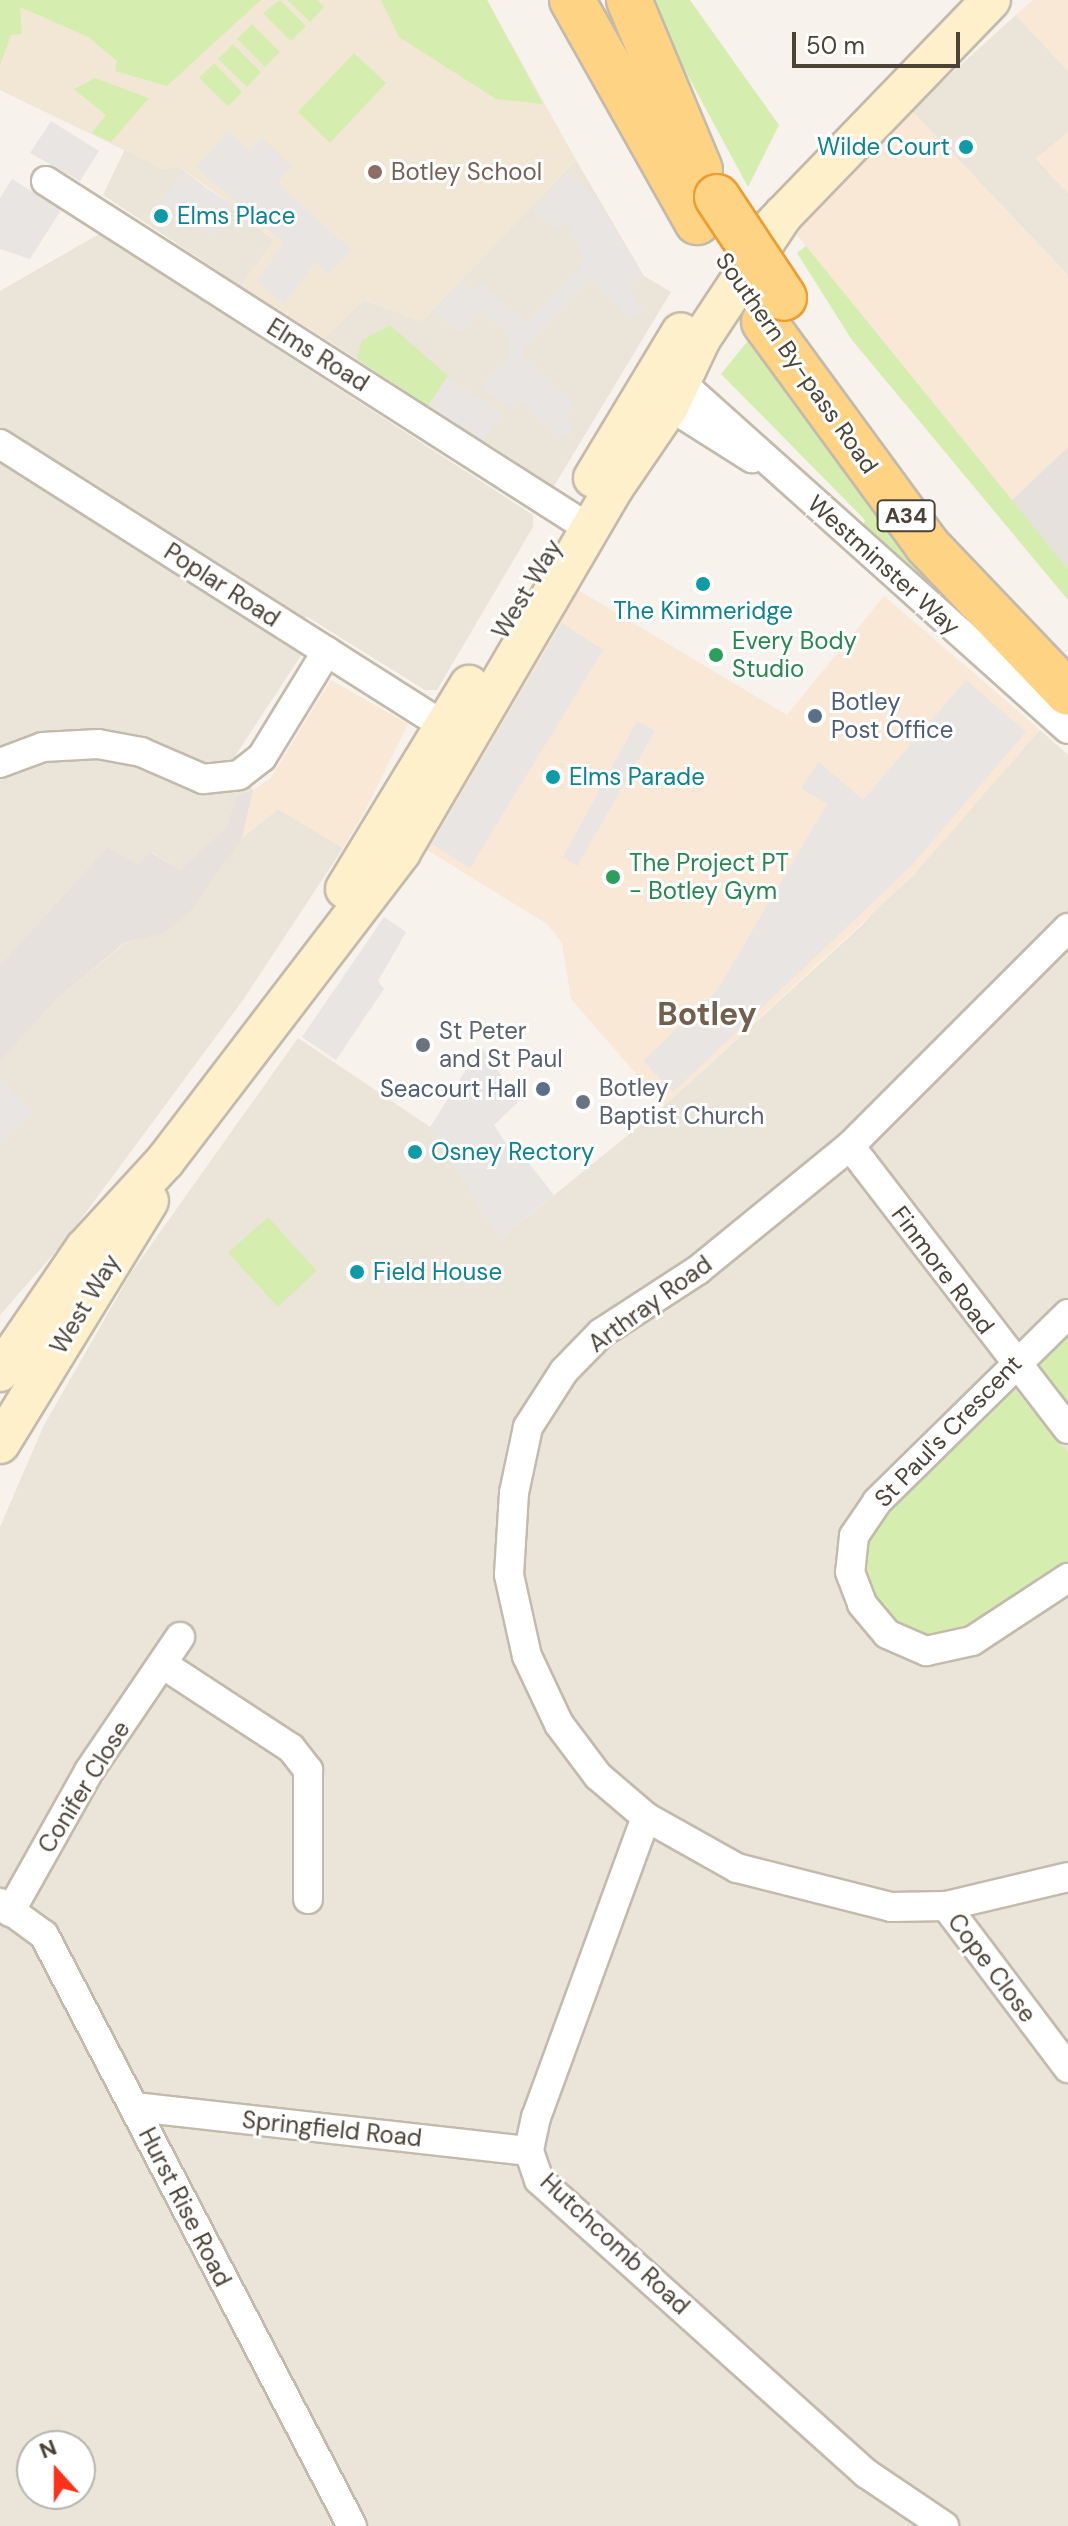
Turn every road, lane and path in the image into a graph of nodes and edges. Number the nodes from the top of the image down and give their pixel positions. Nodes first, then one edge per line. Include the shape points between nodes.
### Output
1 (555, 0) edge
2 (572, 0) edge
3 (605, 0) edge
4 (629, 0) edge
5 (991, 0) edge
6 (627, 103) junction
7 (46, 181) dead end
8 (704, 196) junction
9 (774, 310) junction
10 (665, 386) junction
11 (0, 444) edge
12 (580, 523) junction
13 (327, 651) junction
14 (1068, 652) edge
15 (1068, 693) edge
16 (444, 726) junction
17 (1068, 729) edge
18 (0, 763) edge
19 (1068, 928) edge
20 (298, 982) junction
21 (850, 1146) junction
22 (165, 1161) junction
23 (1068, 1314) edge
24 (10, 1344) edge
25 (1012, 1362) junction
26 (0, 1372) edge
27 (1068, 1429) edge
28 (0, 1444) edge
29 (1068, 1578) edge
30 (180, 1637) dead end
31 (164, 1665) junction
32 (646, 1817) junction
33 (1068, 1877) edge
34 (308, 1899) dead end
35 (946, 1906) junction
36 (5, 1908) edge
37 (1068, 2068) edge
38 (135, 2107) junction
39 (529, 2151) junction
40 (352, 2526) edge
41 (944, 2526) edge

1 - 6 highway
2 - 6 highway, Southern By-pass Road / A34
3 - 8 highway, Southern By-pass Road / A34
4 - 8 highway
5 - 10 main road, West Way via 783,215
6 - 8 highway, Southern By-pass Road / A34
7 - 12 street, Elms Road
8 - 9 highway, Southern By-pass Road / A34
9 - 14 highway, Southern By-pass Road / A34 via 948,524
9 - 15 highway, Southern By-pass Road / A34 via 927,545
10 - 12 main road, West Way
10 - 17 street, Westminster Way via 770,467
11 - 13 street, Poplar Road
12 - 16 main road, West Way
12 - 20 main road, West Way via 401,852
13 - 16 street, Poplar Road
13 - 18 street via 256,766 239,775 203,779 141,752 98,744 43,747
16 - 20 main road, West Way via 336,902
19 - 21 street, Arthray Road
20 - 22 main road, West Way
21 - 25 street, Finmore Road
21 - 32 street, Arthray Road via 698,1270 601,1333 564,1371 528,1427 514,1493 509,1575 527,1656 559,1724 598,1776
22 - 24 main road, West Way via 134,1187
22 - 28 main road, West Way via 152,1197
23 - 25 street, St Paul's Crescent
24 - 26 main road, West Way
25 - 27 street, Finmore Road
25 - 29 street, St Paul's Crescent via 877,1502 854,1536 850,1572 862,1604 887,1634 926,1651 972,1641
30 - 31 street, Conifer Close
31 - 34 street via 291,1748 308,1770
31 - 36 street, Conifer Close via 89,1771
32 - 35 street, Arthray Road via 737,1868 833,1897
32 - 39 street, Hutchcomb Road
33 - 35 street, Arthray Road
35 - 37 street, Cope Close
36 - 38 street, Hurst Rise Road via 44,1935
38 - 39 street, Springfield Road
38 - 40 street, Hurst Rise Road
39 - 41 street, Hutchcomb Road via 539,2180 867,2474

